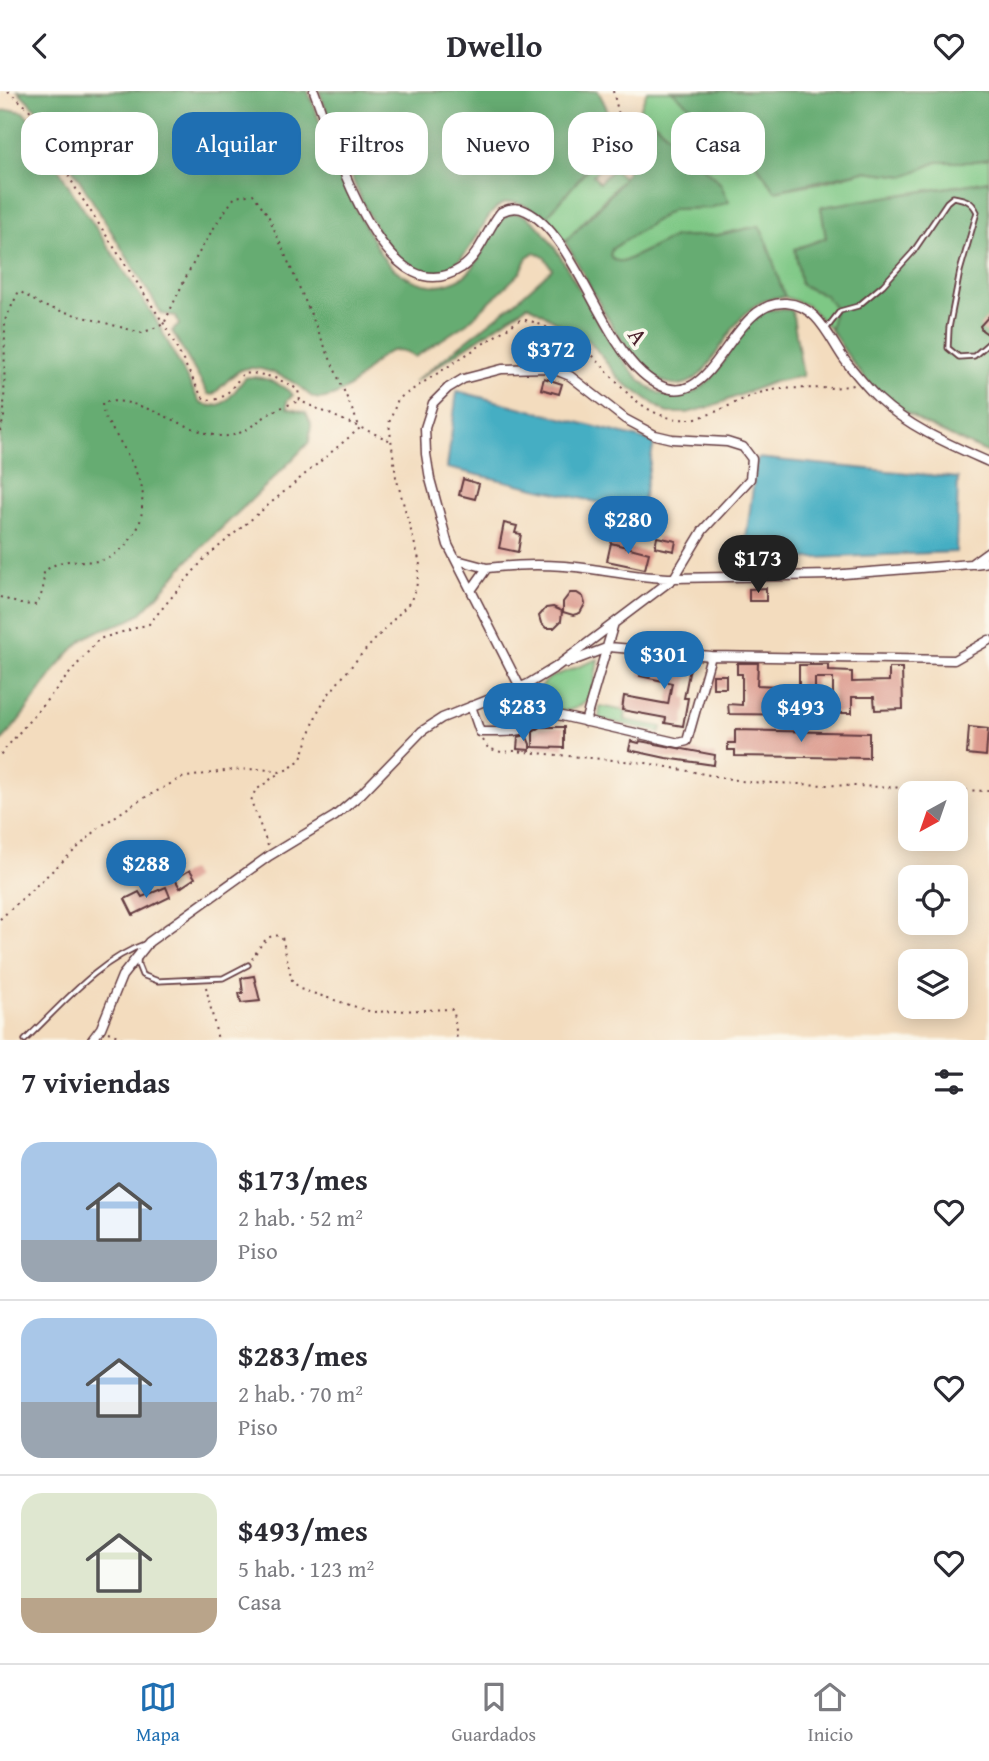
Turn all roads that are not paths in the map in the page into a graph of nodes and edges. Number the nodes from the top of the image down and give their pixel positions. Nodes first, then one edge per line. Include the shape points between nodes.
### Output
1 (314, 91) edge
2 (827, 329) junction
3 (989, 344) edge
4 (989, 462) edge
5 (989, 551) edge
6 (457, 561) junction
7 (989, 562) edge
8 (971, 564) junction
9 (486, 568) junction
10 (674, 578) junction
11 (472, 589) junction
12 (614, 623) junction
13 (989, 641) edge
14 (609, 647) junction
15 (711, 656) junction
16 (556, 667) junction
17 (524, 685) junction
18 (471, 706) junction
19 (547, 711) junction
20 (585, 722) junction
21 (149, 942) junction
22 (139, 955) junction
23 (248, 965) road end
24 (25, 1040) edge
25 (92, 1040) edge

1 - 2 street, A via 366,218 394,260 421,276 439,278 462,268 501,212 523,209 545,226 564,250 629,359 660,387 682,389 697,382 748,319 768,305 798,306
2 - 3 lane via 840,311 858,306 883,285 953,197 973,203 977,212 960,271 948,348 959,357 974,356
2 - 4 street, A via 838,350 879,400 930,435
5 - 8 street
6 - 9 street
6 - 10 street via 448,545 426,454 425,428 433,403 463,379 502,369 550,368 570,376 641,429 672,439 727,442 749,453 750,479 703,530
6 - 11 street
7 - 8 street
8 - 10 street via 831,575
9 - 10 street via 549,565
9 - 11 street
10 - 12 street
11 - 17 street
12 - 14 street
12 - 16 street
13 - 15 street via 954,660
14 - 15 street
14 - 16 street
14 - 20 street
15 - 20 street via 687,741
16 - 17 street
17 - 18 street
17 - 19 street
18 - 19 street via 480,732 527,730
18 - 21 street via 422,731 335,816
19 - 20 street
21 - 22 street
21 - 24 lane via 99,969
22 - 23 lane via 142,975 149,979 223,978
22 - 25 street via 122,976

